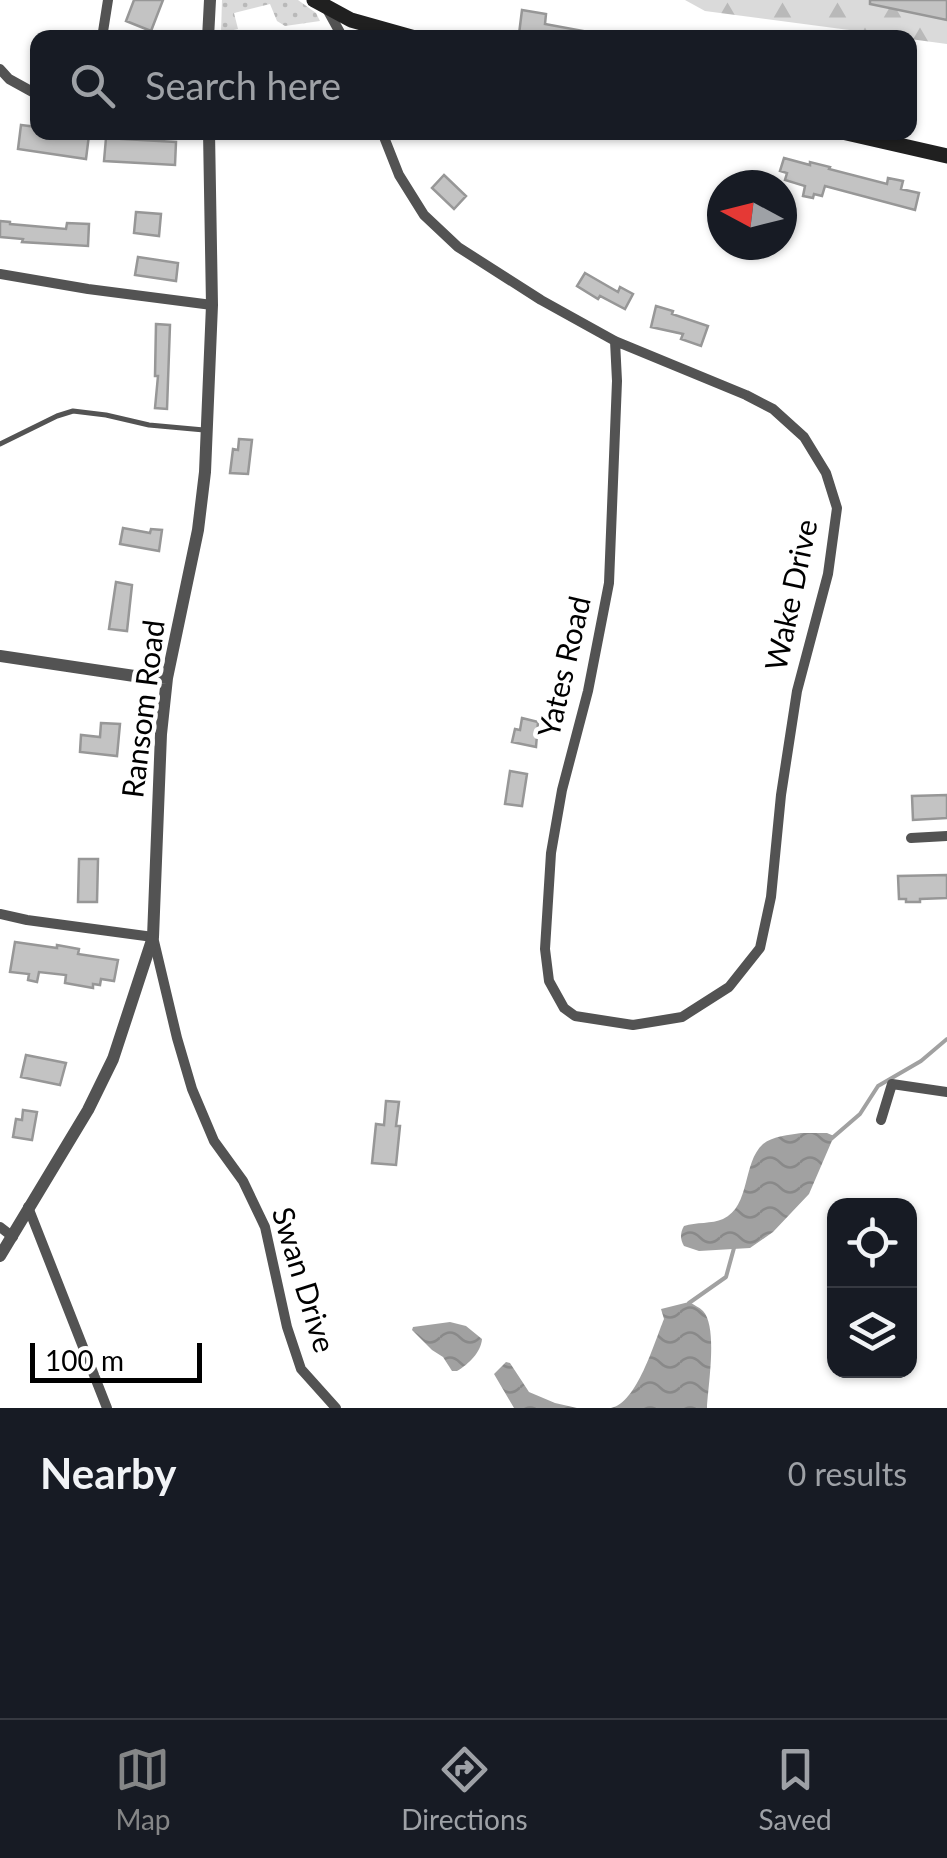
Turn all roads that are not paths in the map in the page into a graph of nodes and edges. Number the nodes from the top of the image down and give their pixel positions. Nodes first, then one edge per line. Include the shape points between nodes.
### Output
1 (108, 0) edge
2 (210, 0) edge
3 (320, 4) edge
4 (103, 30) edge
5 (208, 30) edge
6 (338, 30) edge
7 (385, 30) edge
8 (0, 69) edge
9 (30, 91) edge
10 (209, 140) edge
11 (385, 140) edge
12 (877, 140) edge
13 (947, 156) edge
14 (0, 274) edge
15 (212, 305) junction
16 (615, 342) junction
17 (207, 431) junction
18 (0, 444) edge
19 (0, 656) edge
20 (167, 678) junction
21 (947, 836) edge
22 (911, 838) dead end
23 (0, 914) edge
24 (152, 937) junction
25 (559, 1000) joint
26 (947, 1092) edge
27 (881, 1120) dead end
28 (28, 1208) junction
29 (0, 1228) edge
30 (13, 1237) junction
31 (0, 1256) edge
32 (107, 1408) edge
33 (336, 1408) edge

1 - 4 street
2 - 5 street
3 - 6 street
3 - 7 main road
8 - 9 street
10 - 15 street, Ransom Road
11 - 16 street, Wake Drive via 424,215 458,247
12 - 13 main road
14 - 15 street
15 - 17 street, Ransom Road
16 - 25 street, Yates Road via 609,583 551,854 545,949
16 - 25 street, Wake Drive via 773,408 804,438 826,473 836,508 828,574 797,691 760,948 729,987 682,1017 633,1025 575,1016
17 - 18 lane via 73,411
17 - 20 street, Ransom Road via 198,530
19 - 20 street
20 - 24 street, Ransom Road
21 - 22 street
23 - 24 street
24 - 28 street, Ransom Road via 114,1059
24 - 33 street, Swan Drive via 192,1088 265,1227 301,1368
26 - 27 street via 892,1084
28 - 30 street, Ransom Road
28 - 32 street
29 - 30 street
30 - 31 street, Ransom Road

